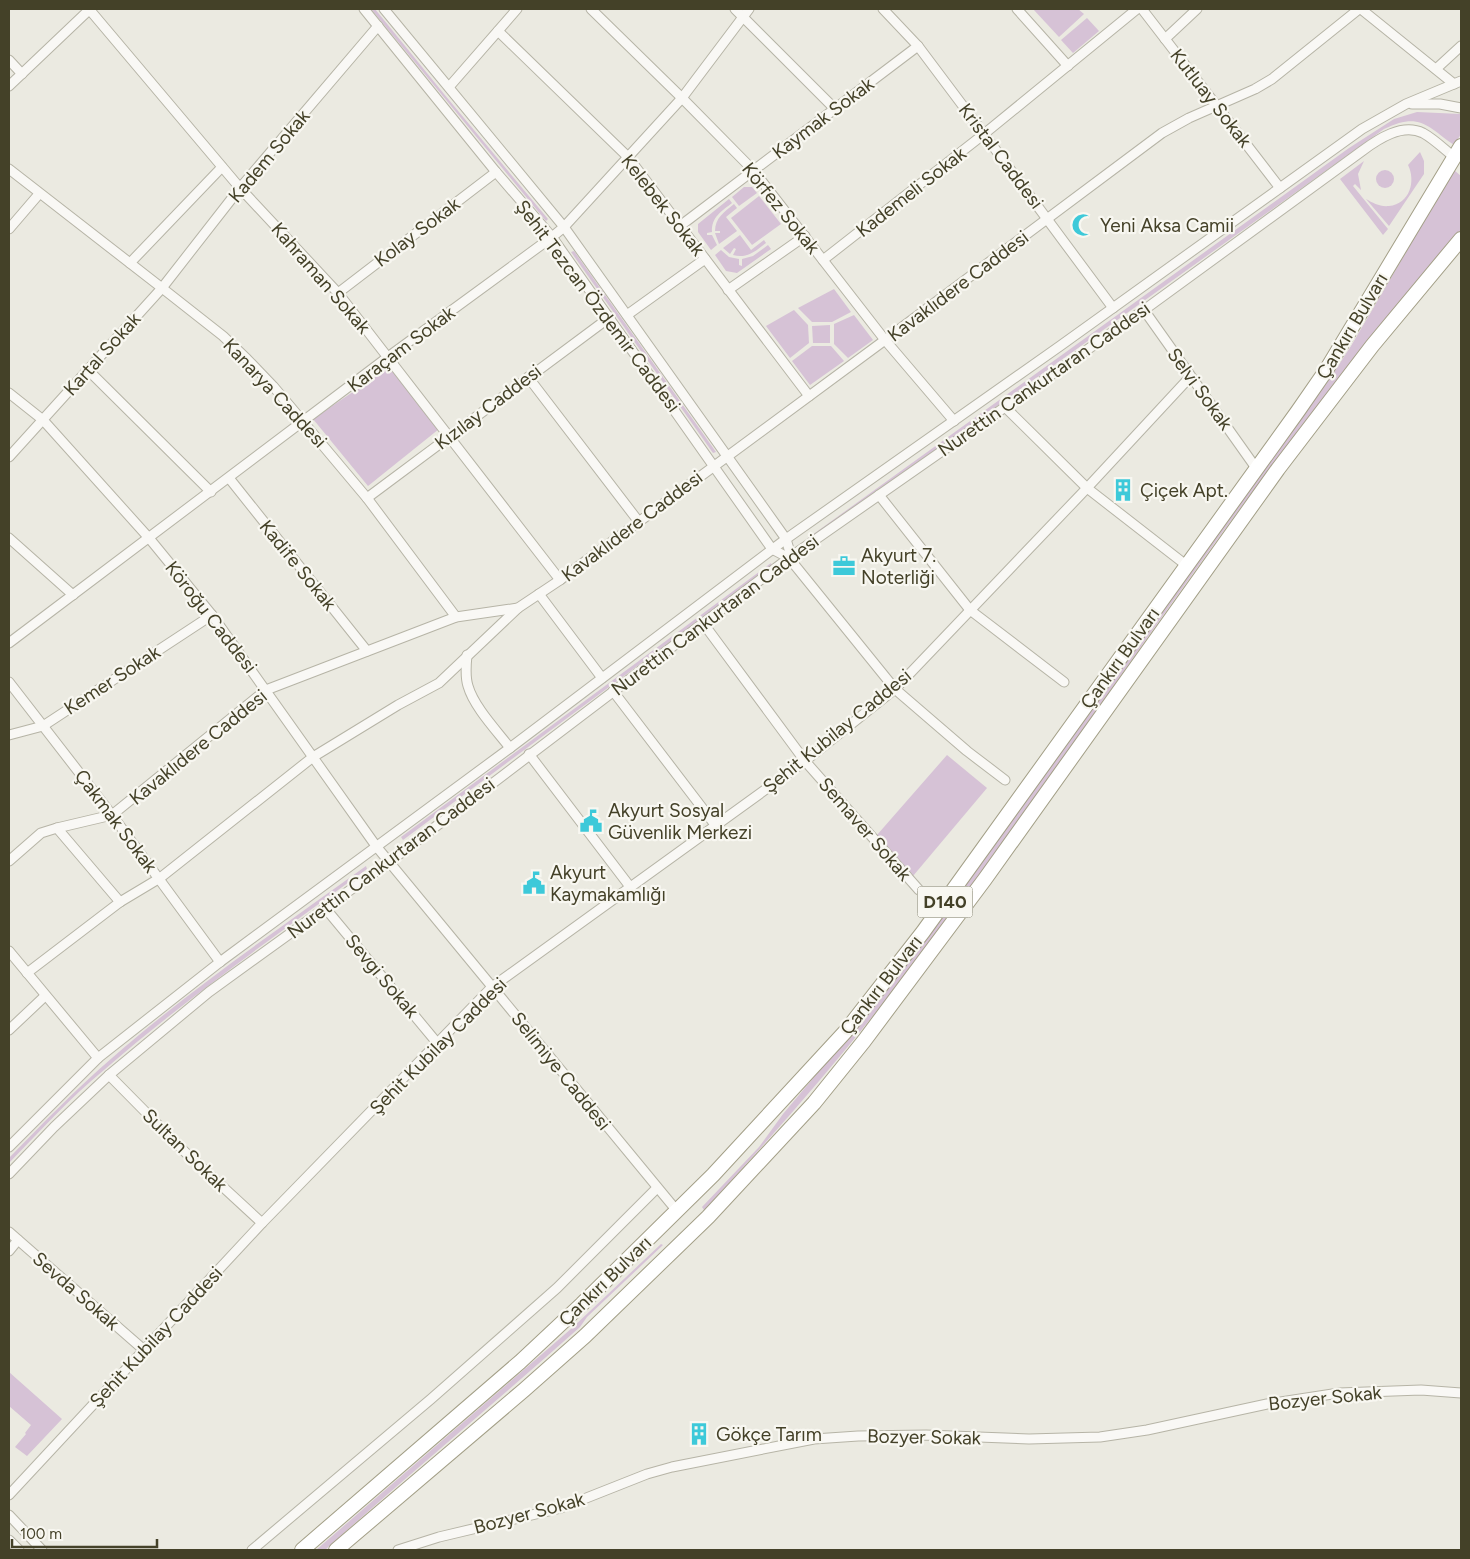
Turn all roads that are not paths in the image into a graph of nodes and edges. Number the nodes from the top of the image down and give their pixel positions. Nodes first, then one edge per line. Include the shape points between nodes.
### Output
1 (90, 9) edge
2 (364, 9) edge
3 (517, 9) edge
4 (591, 9) edge
5 (735, 9) edge
6 (883, 9) edge
7 (1017, 9) edge
8 (1137, 9) edge
9 (1142, 9) edge
10 (1197, 9) edge
11 (1360, 9) edge
12 (386, 10) edge
13 (746, 12) edge
14 (378, 26) junction
15 (498, 31) junction
16 (1165, 39) junction
17 (918, 46) junction
18 (1461, 46) edge
19 (9, 60) edge
20 (1068, 66) junction
21 (1436, 69) junction
22 (22, 74) junction
23 (1458, 82) edge
24 (9, 86) edge
25 (448, 87) junction
26 (682, 98) junction
27 (1406, 104) junction
28 (1217, 106) junction
29 (1461, 108) edge
30 (835, 109) junction
31 (984, 134) junction
32 (1459, 156) edge
33 (628, 157) junction
34 (222, 167) junction
35 (9, 169) edge
36 (754, 170) junction
37 (496, 172) junction
38 (240, 188) junction
39 (1280, 188) junction
40 (40, 194) junction
41 (1047, 219) junction
42 (680, 226) junction
43 (564, 227) junction
44 (9, 229) edge
45 (805, 236) junction
46 (552, 238) junction
47 (1461, 239) edge
48 (705, 259) junction
49 (823, 260) junction
50 (130, 263) junction
51 (162, 288) junction
52 (728, 290) junction
53 (338, 293) junction
54 (1113, 308) junction
55 (1144, 310) junction
56 (627, 315) junction
57 (610, 317) junction
58 (886, 340) junction
59 (388, 358) junction
60 (88, 370) junction
61 (528, 377) junction
62 (1190, 377) junction
63 (9, 393) edge
64 (809, 396) junction
65 (1005, 407) junction
66 (43, 420) junction
67 (954, 421) junction
68 (304, 422) junction
69 (448, 437) junction
70 (727, 456) junction
71 (9, 457) edge
72 (714, 465) junction
73 (1256, 468) junction
74 (229, 478) junction
75 (1087, 488) junction
76 (211, 492) junction
77 (879, 495) junction
78 (367, 498) junction
79 (638, 522) junction
80 (9, 538) edge
81 (149, 538) junction
82 (786, 539) junction
83 (772, 548) junction
84 (790, 557) junction
85 (1186, 565) junction
86 (560, 580) junction
87 (73, 594) junction
88 (540, 594) junction
89 (518, 608) junction
90 (970, 610) junction
91 (212, 615) junction
92 (456, 618) junction
93 (703, 623) junction
94 (9, 643) edge
95 (367, 651) junction
96 (467, 655) junction
97 (602, 678) junction
98 (9, 682) edge
99 (1064, 682) dead end
100 (895, 688) junction
101 (266, 690) junction
102 (613, 691) junction
103 (43, 726) junction
104 (9, 735) edge
105 (510, 748) junction
106 (530, 754) junction
107 (313, 758) junction
108 (805, 761) junction
109 (1005, 780) dead end
110 (112, 815) junction
111 (716, 826) junction
112 (56, 828) junction
113 (376, 846) junction
114 (9, 861) edge
115 (389, 862) junction
116 (160, 878) junction
117 (631, 888) junction
118 (919, 890) dead end
119 (120, 902) junction
120 (326, 909) junction
121 (9, 951) edge
122 (220, 962) junction
123 (27, 973) junction
124 (492, 987) junction
125 (45, 996) junction
126 (9, 1030) edge
127 (438, 1044) junction
128 (98, 1058) junction
129 (109, 1075) junction
130 (9, 1147) edge
131 (9, 1174) edge
132 (657, 1188) junction
133 (677, 1211) junction
134 (262, 1223) junction
135 (9, 1232) edge
136 (18, 1240) junction
137 (9, 1251) edge
138 (144, 1350) junction
139 (1461, 1393) edge
140 (9, 1494) edge
141 (9, 1515) edge
142 (9, 1540) edge
143 (19, 1550) edge
144 (42, 1550) edge
145 (252, 1550) edge
146 (302, 1550) edge
147 (336, 1550) edge
148 (398, 1550) edge

1 - 22 street
1 - 34 street, Kahraman Sokak
2 - 14 street, Şehit Tezcan Özdemir Caddesi
3 - 15 street
4 - 26 street, Körfez Sokak
5 - 13 street
6 - 17 street, Kristal Caddesi
7 - 20 street
8 - 20 street, Kademeli Sokak
9 - 16 street, Kutluay Sokak
10 - 16 street
11 - 21 street
11 - 28 street, Kavaklıdere Caddesi via 1272,79
12 - 25 street, Şehit Tezcan Özdemir Caddesi
13 - 26 street, Karaçam Sokak
13 - 30 street
14 - 37 street, Şehit Tezcan Özdemir Caddesi
14 - 38 street, Kadem Sokak
15 - 25 street
15 - 33 street, Kelebek Sokak
16 - 28 street, Kutluay Sokak
17 - 30 street, Kaymak Sokak
17 - 31 street, Kristal Caddesi
18 - 21 street
19 - 22 street
20 - 31 street, Kademeli Sokak
21 - 23 street
22 - 24 street
23 - 27 street, Nurettin Cankurtaran Caddesi
25 - 43 street, Şehit Tezcan Özdemir Caddesi
26 - 33 street, Karaçam Sokak
26 - 36 street, Körfez Sokak
27 - 29 street, Nurettin Cankurtaran Caddesi
27 - 39 street, Nurettin Cankurtaran Caddesi via 1362,129
28 - 39 street, Kutluay Sokak
28 - 41 street, Kavaklıdere Caddesi via 1162,133
30 - 36 street, Kaymak Sokak
31 - 41 street, Kristal Caddesi
31 - 49 street, Kademeli Sokak
32 - 55 street, Nurettin Cankurtaran Caddesi via 1416,131 1387,135
32 - 73 highway, Çankırı Bulvarı / D140 via 1325,372
33 - 42 street, Kelebek Sokak
33 - 43 street, Karaçam Sokak
34 - 38 street, Kahraman Sokak
34 - 50 street
35 - 40 street, Kanarya Caddesi
36 - 42 street, Kaymak Sokak
36 - 45 street, Körfez Sokak
37 - 46 street, Şehit Tezcan Özdemir Caddesi
37 - 53 street, Kolay Sokak
38 - 51 street, Kadem Sokak
38 - 53 street, Kahraman Sokak
39 - 54 street, Nurettin Cankurtaran Caddesi
40 - 44 street
40 - 50 street, Kanarya Caddesi
41 - 54 street, Kristal Caddesi
41 - 58 street, Kavaklıdere Caddesi
42 - 48 street, Kelebek Sokak
43 - 46 street, Karaçam Sokak
43 - 56 street, Şehit Tezcan Özdemir Caddesi
45 - 49 street, Körfez Sokak
45 - 52 street
46 - 57 street, Şehit Tezcan Özdemir Caddesi
46 - 59 street, Karaçam Sokak
47 - 147 highway, Çankırı Bulvarı / D140 via 1372,346 1278,469 985,879 814,1103 708,1217 585,1336
48 - 52 street, Kelebek Sokak
48 - 56 street
49 - 58 street, Körfez Sokak
50 - 51 street, Kanarya Caddesi
51 - 60 street, Kartal Sokak
51 - 68 street, Kanarya Caddesi via 223,336
52 - 64 street, Kelebek Sokak
53 - 59 street, Kahraman Sokak
54 - 67 street, Nurettin Cankurtaran Caddesi
55 - 62 street, Selvi Sokak
55 - 65 street, Nurettin Cankurtaran Caddesi
56 - 70 street, Şehit Tezcan Özdemir Caddesi
57 - 61 street, Kızılay Caddesi
57 - 72 street, Şehit Tezcan Özdemir Caddesi
58 - 64 street, Kavaklıdere Caddesi
58 - 67 street, Körfez Sokak
59 - 68 street, Karaçam Sokak
59 - 69 street, Kahraman Sokak
60 - 66 street, Kartal Sokak
60 - 76 street
61 - 69 street, Kızılay Caddesi
61 - 79 street
62 - 73 street, Selvi Sokak
62 - 75 street, Şehit Kubilay Caddesi
63 - 66 street, Köroğu Caddesi
64 - 70 street, Kavaklıdere Caddesi
65 - 75 street
65 - 77 street, Nurettin Cankurtaran Caddesi
66 - 71 street, Kartal Sokak
66 - 81 street, Köroğu Caddesi
67 - 82 street, Nurettin Cankurtaran Caddesi
68 - 74 street, Karaçam Sokak
68 - 78 street, Kanarya Caddesi
69 - 78 street, Kızılay Caddesi
69 - 86 street, Kahraman Sokak
70 - 72 street, Kavaklıdere Caddesi
70 - 82 street, Şehit Tezcan Özdemir Caddesi
72 - 79 street, Kavaklıdere Caddesi
72 - 83 street, Şehit Tezcan Özdemir Caddesi
73 - 85 highway, Çankırı Bulvarı / D140
74 - 76 street, Karaçam Sokak
74 - 95 street, Kadife Sokak
75 - 85 street
75 - 90 street, Şehit Kubilay Caddesi
76 - 81 street, Karaçam Sokak
77 - 84 street, Nurettin Cankurtaran Caddesi
77 - 90 street
78 - 92 street, Kanarya Caddesi
79 - 86 street, Kavaklıdere Caddesi
80 - 87 street
81 - 87 street, Karaçam Sokak
81 - 91 street, Köroğu Caddesi
82 - 83 street, Nurettin Cankurtaran Caddesi
82 - 84 street, Şehit Tezcan Özdemir Caddesi
83 - 84 street, Şehit Tezcan Özdemir Caddesi
83 - 97 street, Nurettin Cankurtaran Caddesi
84 - 93 street, Nurettin Cankurtaran Caddesi
84 - 100 street
85 - 133 highway, Çankırı Bulvarı / D140 via 923,932 845,1032
86 - 88 street, Kavaklıdere Caddesi
87 - 94 street, Karaçam Sokak
88 - 89 street, Kavaklıdere Caddesi
88 - 97 street
89 - 92 street, Kavaklıdere Caddesi
89 - 96 street
90 - 99 street
90 - 100 street, Şehit Kubilay Caddesi
91 - 101 street, Köroğu Caddesi
91 - 103 street, Kemer Sokak
92 - 95 street, Kavaklıdere Caddesi
93 - 102 street, Nurettin Cankurtaran Caddesi
93 - 108 street, Semaver Sokak
95 - 101 street, Kavaklıdere Caddesi
96 - 105 street via 468,688
96 - 107 street via 438,683
97 - 105 street, Nurettin Cankurtaran Caddesi
98 - 103 street, Çakmak Sokak
100 - 108 street, Şehit Kubilay Caddesi
100 - 109 street
101 - 107 street, Köroğu Caddesi
101 - 110 street, Kavaklıdere Caddesi
102 - 106 street, Nurettin Cankurtaran Caddesi
102 - 111 street
103 - 104 street, Kemer Sokak
103 - 110 street, Çakmak Sokak
105 - 113 street, Nurettin Cankurtaran Caddesi
106 - 115 street, Nurettin Cankurtaran Caddesi
106 - 117 street
107 - 113 street, Köroğu Caddesi
107 - 116 street
108 - 111 street, Şehit Kubilay Caddesi
108 - 118 street, Semaver Sokak
110 - 112 street, Kavaklıdere Caddesi
110 - 116 street, Çakmak Sokak
111 - 117 street, Şehit Kubilay Caddesi
112 - 114 street, Kavaklıdere Caddesi via 41,833
112 - 119 street
113 - 115 street, Köroğu Caddesi
113 - 122 street, Nurettin Cankurtaran Caddesi
115 - 120 street, Nurettin Cankurtaran Caddesi
115 - 124 street, Selimiye Caddesi
116 - 119 street
116 - 122 street, Çakmak Sokak
117 - 124 street, Şehit Kubilay Caddesi
119 - 123 street
120 - 127 street, Sevgi Sokak
120 - 129 street, Nurettin Cankurtaran Caddesi via 202,998
121 - 123 street
122 - 128 street, Nurettin Cankurtaran Caddesi
123 - 125 street
124 - 127 street, Şehit Kubilay Caddesi
124 - 132 street, Selimiye Caddesi
125 - 126 street
125 - 128 street
127 - 134 street, Şehit Kubilay Caddesi
128 - 130 street, Nurettin Cankurtaran Caddesi
129 - 131 street, Nurettin Cankurtaran Caddesi
129 - 134 street, Sultan Sokak via 185,1152
132 - 133 street, Selimiye Caddesi
132 - 145 street via 557,1288
133 - 146 highway, Çankırı Bulvarı / D140 via 520,1362
134 - 138 street, Şehit Kubilay Caddesi
135 - 136 street, Sevda Sokak
136 - 137 street
136 - 138 street, Sevda Sokak
138 - 140 street, Şehit Kubilay Caddesi
139 - 148 street, Bozyer Sokak via 1422,1390 1339,1393 1100,1437 858,1436 814,1439 672,1467 561,1508 457,1532
141 - 144 street
142 - 143 street

